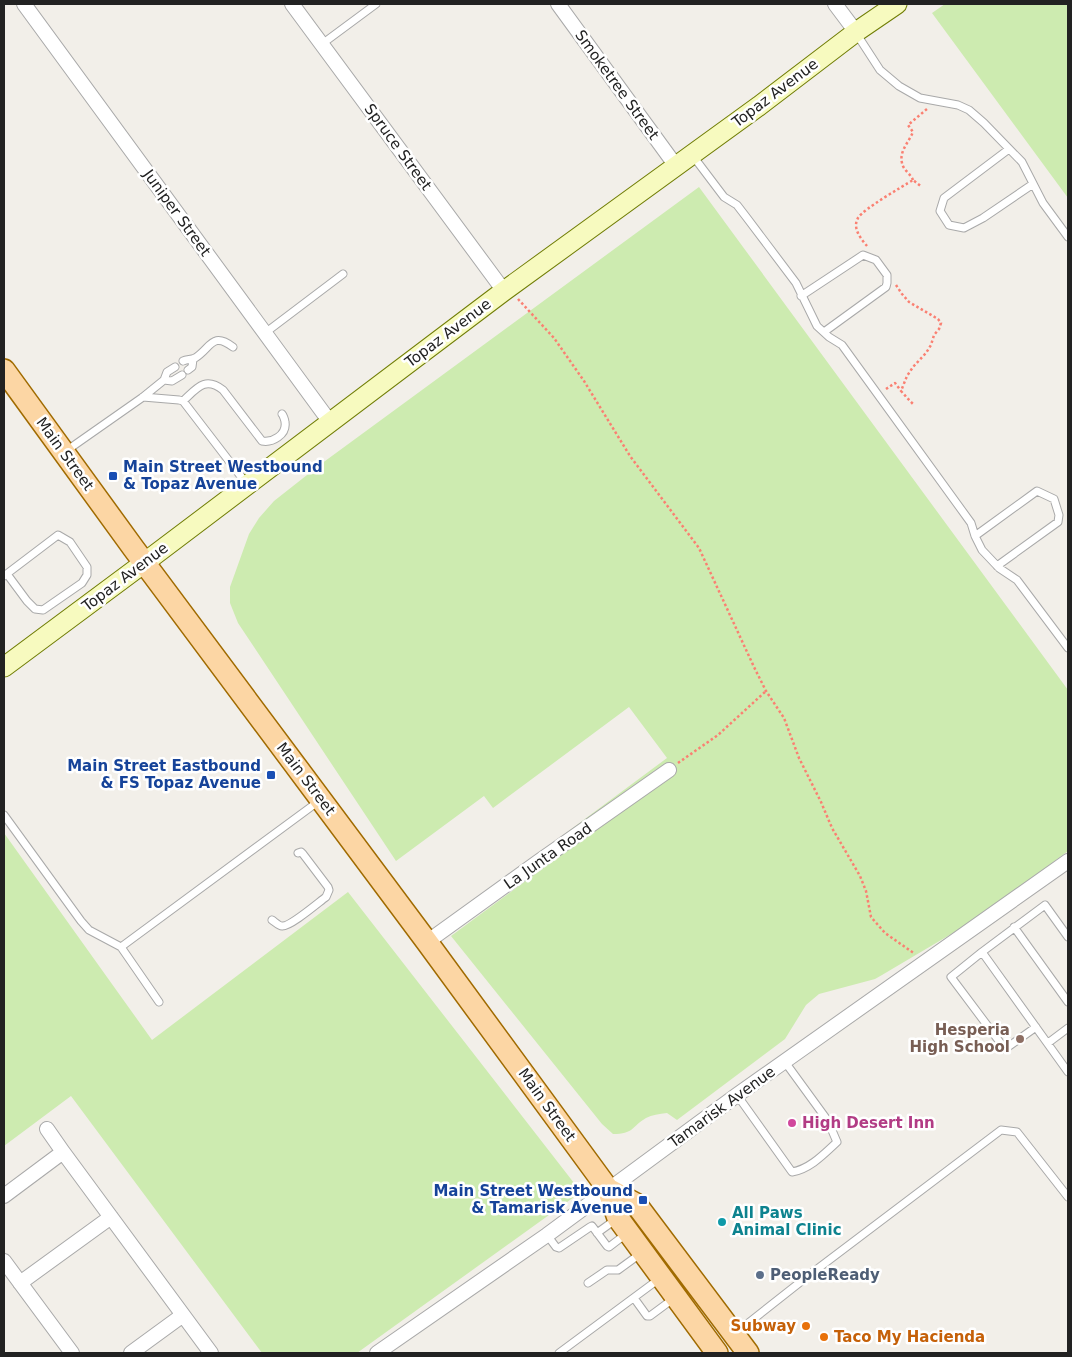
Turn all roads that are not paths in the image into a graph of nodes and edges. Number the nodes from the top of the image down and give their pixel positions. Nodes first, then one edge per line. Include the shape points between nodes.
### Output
1 (24, 4) edge
2 (292, 4) edge
3 (376, 4) edge
4 (558, 4) edge
5 (835, 4) edge
6 (897, 4) edge
7 (856, 32) junction
8 (322, 44) junction
9 (1009, 149) junction
10 (692, 154) junction
11 (676, 166) junction
12 (1033, 184) junction
13 (1068, 237) edge
14 (343, 274) dead end
15 (506, 290) junction
16 (801, 296) junction
17 (824, 332) junction
18 (265, 333) junction
19 (233, 347) dead end
20 (193, 359) junction
21 (183, 361) dead end
22 (175, 367) dead end
23 (4, 370) edge
24 (164, 380) junction
25 (142, 398) junction
26 (183, 401) junction
27 (282, 414) dead end
28 (330, 422) junction
29 (64, 452) junction
30 (248, 485) junction
31 (975, 536) junction
32 (144, 563) junction
33 (997, 566) junction
34 (5, 575) edge
35 (1068, 648) edge
36 (4, 667) edge
37 (668, 770) road end
38 (321, 799) junction
39 (4, 816) edge
40 (298, 853) dead end
41 (1068, 861) edge
42 (272, 920) dead end
43 (1014, 927) junction
44 (1068, 937) edge
45 (428, 942) junction
46 (121, 947) junction
47 (982, 952) junction
48 (159, 1002) dead end
49 (1068, 1002) edge
50 (1036, 1027) junction
51 (1068, 1028) edge
52 (1048, 1044) junction
53 (785, 1062) junction
54 (1068, 1072) edge
55 (737, 1095) junction
56 (47, 1129) dead end
57 (63, 1152) junction
58 (608, 1188) junction
59 (4, 1196) edge
60 (1068, 1197) edge
61 (111, 1217) junction
62 (623, 1225) junction
63 (597, 1233) junction
64 (547, 1235) junction
65 (642, 1252) junction
66 (4, 1261) edge
67 (661, 1278) junction
68 (20, 1283) junction
69 (588, 1283) dead end
70 (676, 1297) junction
71 (634, 1298) junction
72 (183, 1315) junction
73 (734, 1335) junction
74 (712, 1350) edge
75 (72, 1353) edge
76 (131, 1353) edge
77 (211, 1353) edge
78 (377, 1353) edge
79 (559, 1353) edge
80 (748, 1353) edge

1 - 18 street, Juniper Street
2 - 8 street, Spruce Street
3 - 8 lane
4 - 11 street, Smoketree Street
5 - 7 street
6 - 7 street, Topaz Avenue
7 - 9 lane via 880,70 899,86 920,98 969,110
7 - 10 street, Topaz Avenue
8 - 15 street, Spruce Street
9 - 12 lane via 1022,162
9 - 12 lane via 944,198 940,211 949,225 964,228
10 - 11 street, Topaz Avenue
10 - 16 lane via 724,198 737,205 747,218 796,283
11 - 15 street, Topaz Avenue
12 - 13 lane
14 - 18 lane
15 - 28 street, Topaz Avenue
16 - 17 lane via 817,326
16 - 17 lane via 862,255 876,260 887,275 886,287
17 - 31 lane via 842,345 971,523
18 - 28 street, Juniper Street
19 - 20 lane via 220,340 207,346
20 - 21 lane
20 - 24 lane via 192,367 172,381
22 - 24 lane via 167,372
23 - 29 main road, Main Street
24 - 25 lane
25 - 26 lane
25 - 29 lane
26 - 27 lane via 202,385 216,384 262,441 268,442 282,434 285,428
26 - 30 lane
28 - 30 street, Topaz Avenue
29 - 32 main road, Main Street
30 - 32 street, Topaz Avenue
31 - 33 lane via 982,550
31 - 33 lane via 1037,491 1054,499 1058,522
32 - 36 street, Topaz Avenue
32 - 38 main road, Main Street
33 - 35 lane via 1017,580
34 - 34 lane via 58,535 70,542 87,567 82,582 43,610 35,609
37 - 45 street, La Junta Road
38 - 45 main road, Main Street
38 - 46 lane
39 - 46 lane via 89,930
40 - 42 lane via 301,852 328,887 328,894 286,926
41 - 53 street, Tamarisk Avenue
43 - 44 lane via 1045,905
43 - 47 lane
43 - 49 lane
45 - 58 main road, Main Street
46 - 48 lane
47 - 50 lane
47 - 50 lane via 952,977 1005,1049
50 - 52 lane
51 - 52 lane
52 - 54 lane
53 - 55 street, Tamarisk Avenue
53 - 55 lane via 828,1121 837,1142 817,1160 802,1170 792,1172
55 - 58 street, Tamarisk Avenue
56 - 57 street
57 - 59 street
57 - 61 street
58 - 62 main road, Main Street
58 - 64 street, Tamarisk Avenue
58 - 73 main road, Main Street via 636,1204
60 - 73 lane via 1018,1132 1001,1130
61 - 68 street
61 - 72 street
62 - 63 lane
62 - 63 lane via 610,1247
62 - 65 main road, Main Street
63 - 64 lane via 590,1226 559,1248
64 - 78 street, Tamarisk Avenue
65 - 67 main road, Main Street
65 - 69 lane via 618,1270 607,1270
66 - 68 street
67 - 70 main road, Main Street
67 - 71 lane
68 - 75 street
70 - 71 lane via 650,1316
70 - 74 main road, Main Street
71 - 79 lane
72 - 76 street
72 - 77 street
73 - 80 main road, Main Street

